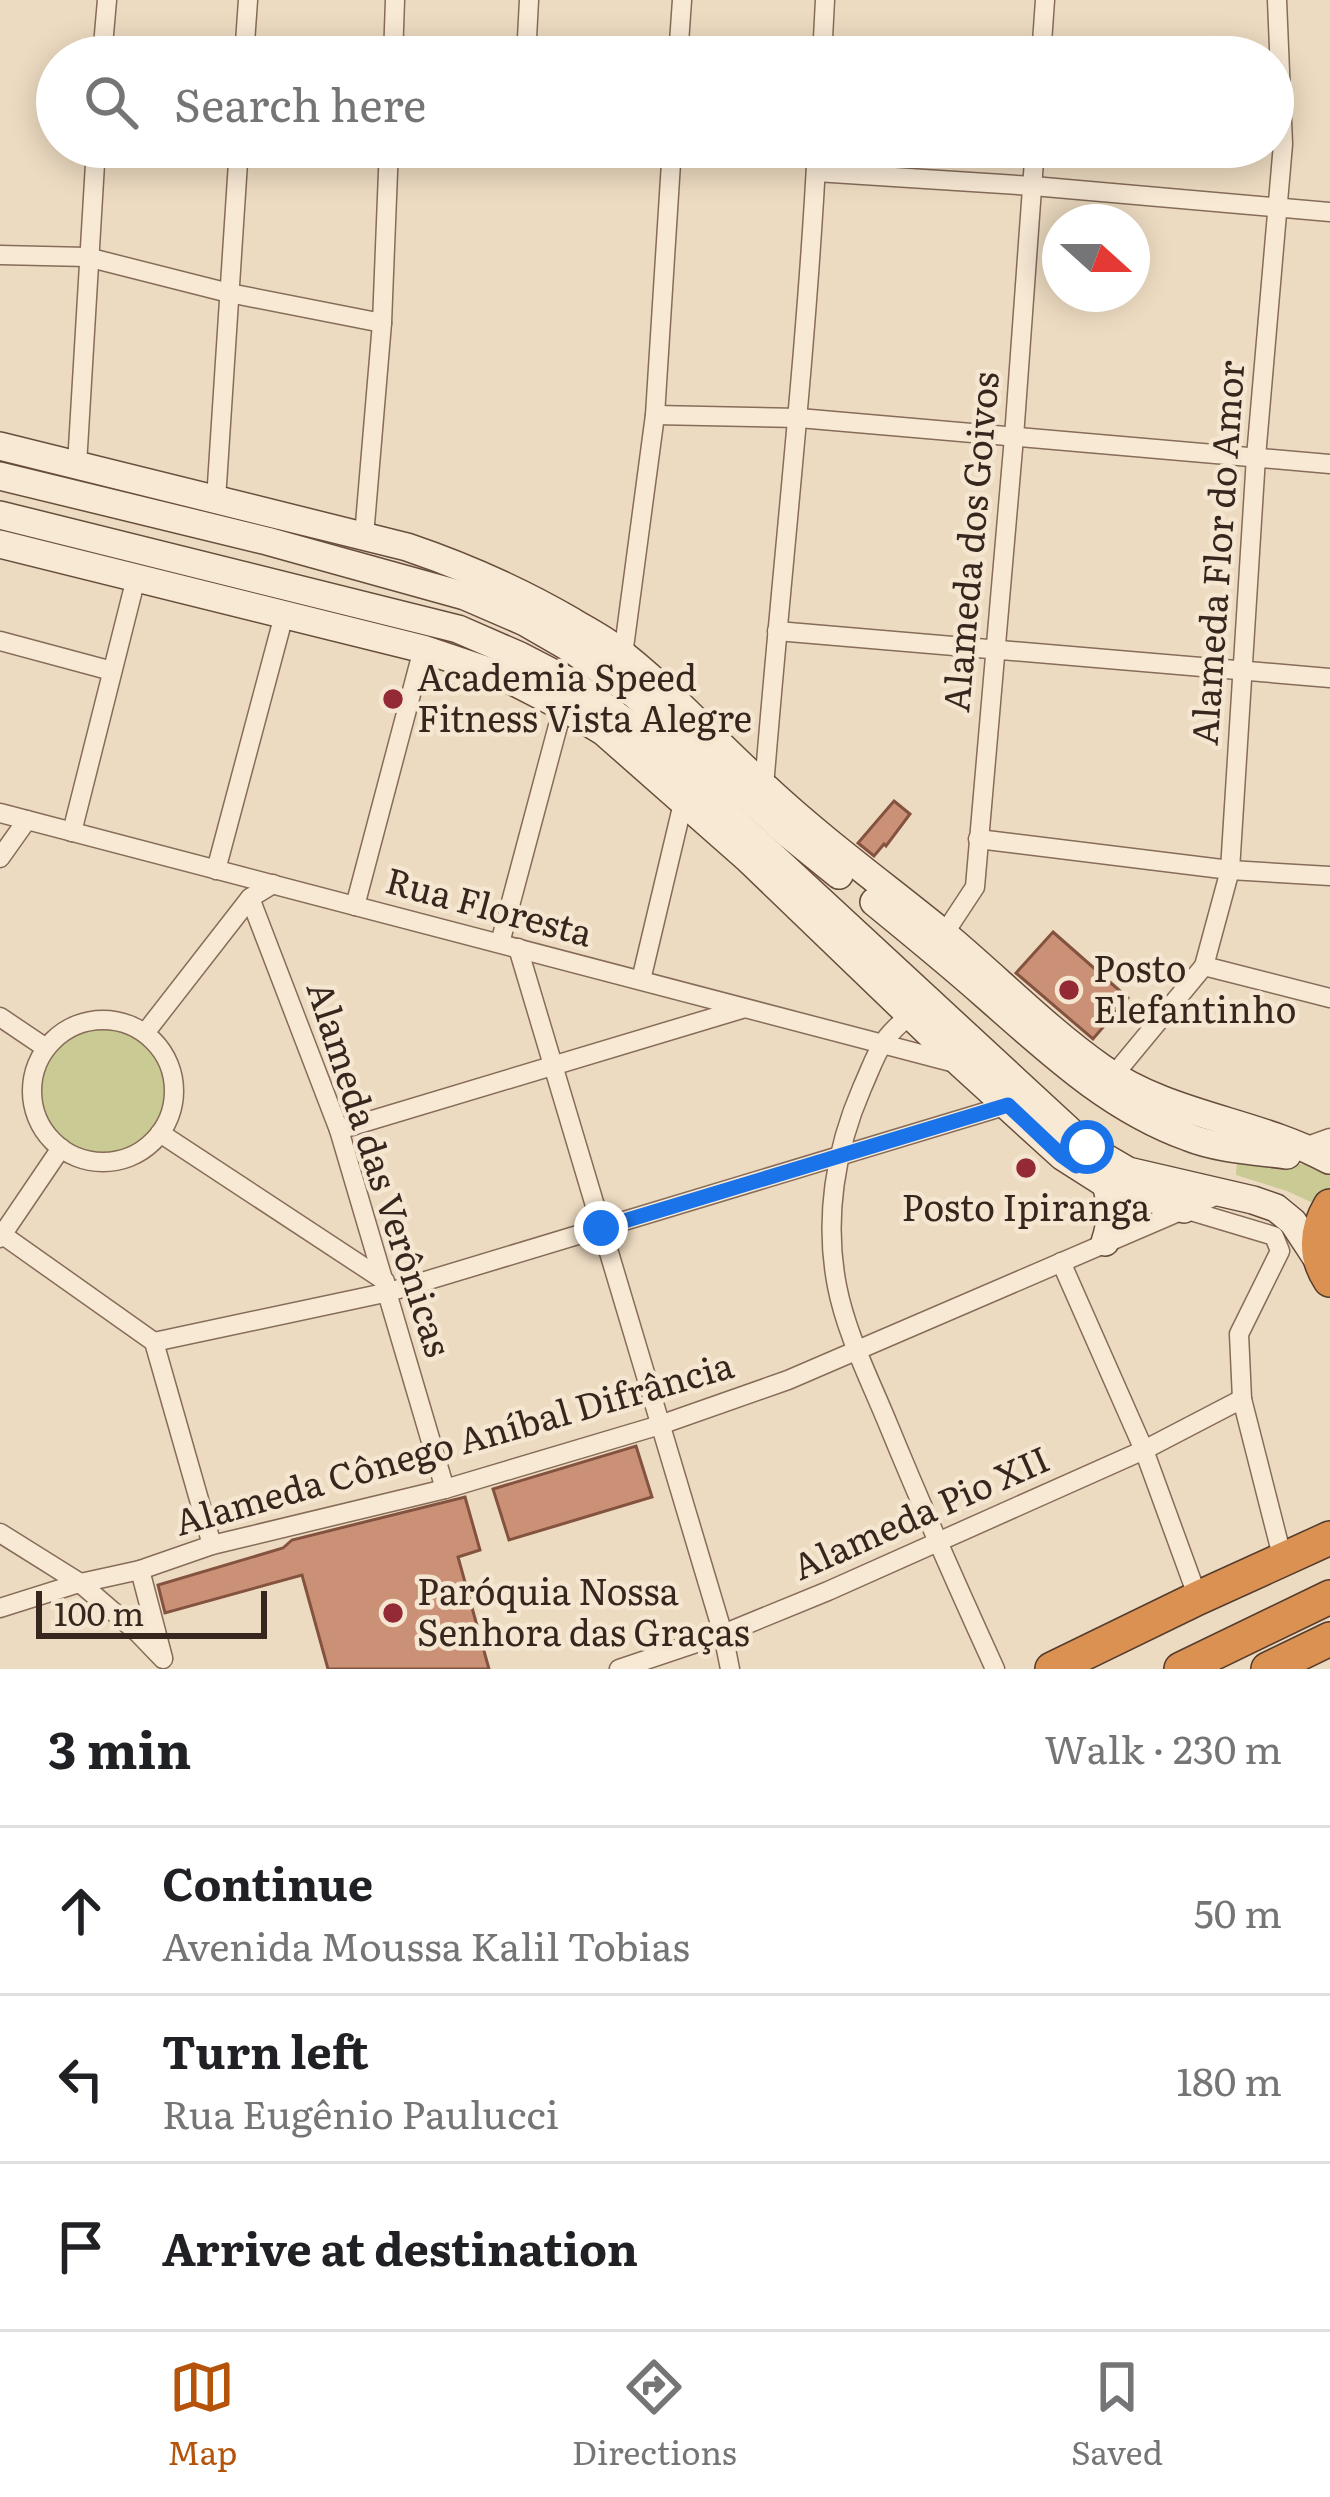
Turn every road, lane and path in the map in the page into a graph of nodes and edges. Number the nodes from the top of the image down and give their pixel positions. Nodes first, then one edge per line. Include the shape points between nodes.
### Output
1 (106, 0) edge
2 (248, 0) edge
3 (395, 0) edge
4 (529, 0) edge
5 (682, 0) edge
6 (825, 0) edge
7 (1045, 0) edge
8 (1277, 0) edge
9 (103, 36) edge
10 (245, 36) edge
11 (394, 36) edge
12 (527, 36) edge
13 (679, 36) edge
14 (823, 36) edge
15 (1042, 36) edge
16 (1278, 36) edge
17 (94, 168) edge
18 (237, 168) edge
19 (388, 168) edge
20 (669, 168) edge
21 (816, 168) edge
22 (1034, 168) edge
23 (1282, 168) edge
24 (816, 172) junction
25 (1033, 186) junction
26 (1279, 208) junction
27 (1330, 212) edge
28 (0, 255) edge
29 (87, 257) junction
30 (229, 293) junction
31 (382, 323) junction
32 (655, 415) junction
33 (799, 418) junction
34 (1014, 437) junction
35 (0, 446) edge
36 (1256, 458) junction
37 (1330, 464) edge
38 (77, 465) junction
39 (0, 476) edge
40 (217, 500) junction
41 (0, 515) edge
42 (364, 536) junction
43 (267, 542) junction
44 (0, 544) edge
45 (153, 554) junction
46 (318, 556) junction
47 (56, 560) junction
48 (136, 578) junction
49 (255, 578) junction
50 (304, 592) junction
51 (284, 615) junction
52 (777, 631) junction
53 (0, 641) edge
54 (423, 649) junction
55 (996, 649) junction
56 (623, 656) junction
57 (112, 671) junction
58 (1241, 671) junction
59 (1330, 677) edge
60 (634, 694) junction
61 (563, 706) junction
62 (692, 716) junction
63 (635, 729) junction
64 (659, 780) junction
65 (764, 788) junction
66 (683, 803) junction
67 (0, 813) edge
68 (27, 820) junction
69 (72, 832) junction
70 (977, 839) junction
71 (0, 858) edge
72 (747, 858) junction
73 (216, 870) junction
74 (1230, 870) junction
75 (863, 872) junction
76 (1330, 876) edge
77 (799, 881) junction
78 (273, 884) junction
79 (250, 898) junction
80 (874, 903) junction
81 (355, 906) junction
82 (938, 942) junction
83 (509, 946) junction
84 (883, 959) junction
85 (1204, 966) junction
86 (641, 980) junction
87 (986, 996) junction
88 (1330, 998) edge
89 (920, 1007) junction
90 (746, 1008) junction
91 (0, 1017) edge
92 (145, 1033) junction
93 (881, 1042) junction
94 (46, 1048) junction
95 (975, 1065) junction
96 (553, 1066) junction
97 (1104, 1078) junction
98 (1020, 1101) junction
99 (339, 1130) junction
100 (160, 1133) junction
101 (61, 1148) junction
102 (1324, 1151) edge
103 (839, 1156) junction
104 (1082, 1156) junction
105 (1106, 1184) junction
106 (1220, 1194) junction
107 (1330, 1206) edge
108 (1184, 1209) junction
109 (601, 1228) junction
110 (1, 1235) edge
111 (1105, 1242) junction
112 (1061, 1262) junction
113 (1325, 1271) edge
114 (387, 1286) junction
115 (154, 1342) junction
116 (858, 1350) junction
117 (1242, 1400) junction
118 (660, 1425) junction
119 (1144, 1450) junction
120 (445, 1489) junction
121 (0, 1533) edge
122 (1330, 1538) edge
123 (937, 1541) junction
124 (212, 1545) junction
125 (1282, 1560) junction
126 (140, 1570) junction
127 (80, 1583) junction
128 (1330, 1597) edge
129 (1198, 1598) junction
130 (0, 1608) edge
131 (723, 1634) junction
132 (1330, 1639) edge
133 (165, 1664) edge
134 (619, 1669) edge
135 (730, 1669) edge
136 (995, 1669) edge
137 (1052, 1669) edge
138 (1180, 1669) edge
139 (1268, 1669) edge

1 - 9 street
2 - 10 street
3 - 11 street
4 - 12 street
5 - 13 street
6 - 14 street
7 - 15 street
8 - 16 street, Alameda Flor do Amor
17 - 29 street
18 - 30 street
19 - 31 street
20 - 32 street
21 - 24 street
22 - 25 street, Alameda dos Goivos
23 - 26 street, Alameda Flor do Amor
24 - 25 street
24 - 33 street
25 - 26 street
25 - 34 street, Alameda dos Goivos
26 - 27 street
26 - 36 street, Alameda Flor do Amor
28 - 29 street
29 - 30 street
29 - 38 street
30 - 31 street
30 - 40 street
31 - 42 street
32 - 33 street
32 - 56 street
33 - 34 street
33 - 52 street
34 - 36 street
34 - 55 street, Alameda dos Goivos
35 - 38 main road
36 - 37 street
36 - 58 street, Alameda Flor do Amor
38 - 40 main road
39 - 43 main road
40 - 42 main road
41 - 45 main road
42 - 56 main road via 470,569
43 - 46 main road
43 - 49 main road via 272,567
44 - 47 main road
45 - 47 main road
45 - 49 main road
46 - 50 main road via 301,574
46 - 60 main road via 465,596 525,622
47 - 48 main road
48 - 51 main road
48 - 57 street
49 - 50 main road
50 - 63 main road via 458,629 574,684
51 - 54 main road
51 - 73 street
52 - 55 street
52 - 65 street
53 - 57 street
54 - 61 main road
54 - 81 street
55 - 58 street
55 - 70 street, Alameda dos Goivos
56 - 62 main road
57 - 69 street
58 - 59 street
58 - 74 street, Alameda Flor do Amor
60 - 62 main road
60 - 80 main road
61 - 64 main road
61 - 83 street
62 - 65 main road
63 - 64 main road
63 - 77 main road
64 - 66 main road
65 - 75 main road
66 - 72 main road
66 - 86 street
67 - 68 street, Rua Floresta
68 - 69 street, Rua Floresta
68 - 71 street
69 - 73 street, Rua Floresta
70 - 74 street
70 - 82 street, Alameda dos Goivos via 975,887
72 - 77 main road
72 - 89 main road
73 - 78 street, Rua Floresta
74 - 76 street
74 - 85 street, Alameda Flor do Amor
75 - 80 main road
75 - 82 main road
77 - 84 main road
78 - 79 street
78 - 81 street, Rua Floresta
79 - 92 street
79 - 99 street, Alameda das Verônicas
80 - 82 main road
81 - 83 street, Rua Floresta
82 - 84 main road via 916,961
82 - 87 main road
82 - 97 main road
83 - 86 street, Rua Floresta
83 - 96 street
84 - 89 main road
85 - 88 street
85 - 97 street, Alameda Flor do Amor
86 - 90 street, Rua Floresta
87 - 89 main road via 959,983
87 - 97 main road via 1054,1057
89 - 93 street
89 - 95 main road
90 - 93 street, Rua Floresta
90 - 96 street
91 - 94 street
92 - 94 street via 103,1019 81,1023
92 - 100 street via 171,1069 174,1091
93 - 95 street, Rua Floresta
93 - 103 street
94 - 101 street via 35,1068 35,1112
95 - 98 main road
96 - 99 street
96 - 109 street
97 - 98 main road via 1077,1111
97 - 102 main road via 1145,1119 1192,1139
98 - 103 street
98 - 104 main road via 1062,1156
99 - 114 street, Alameda das Verônicas
100 - 101 street via 124,1159 102,1162
100 - 114 street
101 - 110 street
103 - 109 street
103 - 116 street via 837,1287
104 - 105 main road
104 - 106 main road
105 - 108 main road
105 - 111 main road
106 - 108 street, Alameda Cônego Aníbal Difrância
106 - 113 main road via 1276,1208
107 - 113 highway via 1318,1233
108 - 111 street, Alameda Cônego Aníbal Difrância
108 - 117 street via 1274,1236 1280,1251 1239,1334
109 - 114 street
109 - 118 street
110 - 115 street
111 - 112 street, Alameda Cônego Aníbal Difrância
112 - 116 street, Alameda Cônego Aníbal Difrância
112 - 119 street
114 - 115 street
114 - 120 street, Alameda das Verônicas
115 - 124 street
116 - 118 street, Alameda Cônego Aníbal Difrância
116 - 123 street
117 - 119 street, Alameda Pio XII
117 - 125 street
118 - 120 street, Alameda Cônego Aníbal Difrância
118 - 131 street
119 - 123 street, Alameda Pio XII
119 - 129 street
120 - 124 street, Alameda Cônego Aníbal Difrância
121 - 127 street
122 - 125 highway
123 - 131 street, Alameda Pio XII
123 - 136 street
124 - 126 street, Alameda Cônego Aníbal Difrância
125 - 129 highway
126 - 127 street, Alameda Cônego Aníbal Difrância
126 - 133 street
127 - 130 street, Alameda Cônego Aníbal Difrância
127 - 133 street
128 - 138 highway
129 - 137 highway
131 - 134 street, Alameda Pio XII
131 - 135 street
132 - 139 highway

